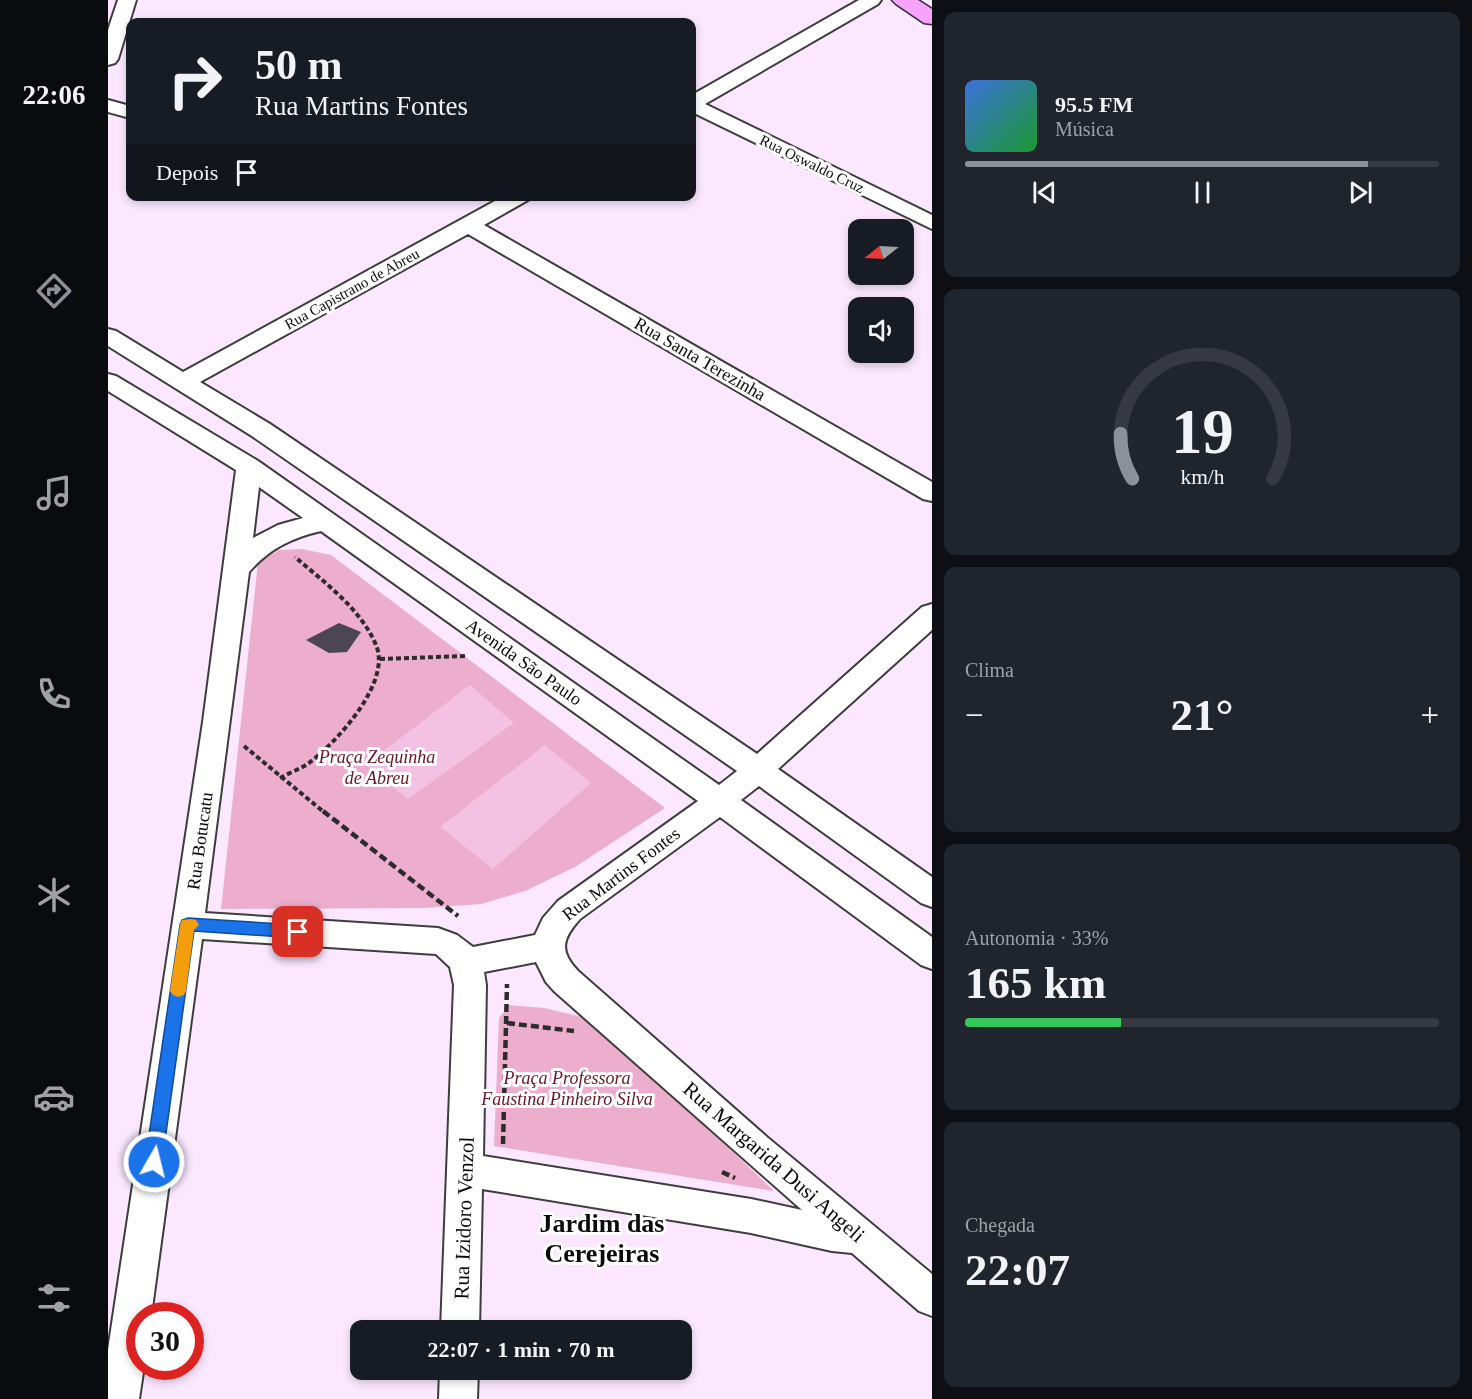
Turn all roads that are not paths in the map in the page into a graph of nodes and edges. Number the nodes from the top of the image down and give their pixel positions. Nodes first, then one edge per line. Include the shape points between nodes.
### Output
1 (127, 0) edge
2 (872, 0) edge
3 (903, 0) edge
4 (927, 0) edge
5 (932, 3) edge
6 (932, 18) edge
7 (108, 59) edge
8 (696, 102) edge
9 (108, 106) edge
10 (696, 106) edge
11 (126, 111) edge
12 (512, 201) edge
13 (932, 223) edge
14 (468, 225) junction
15 (108, 336) edge
16 (108, 381) edge
17 (183, 381) junction
18 (249, 467) junction
19 (932, 493) edge
20 (326, 521) junction
21 (237, 569) junction
22 (932, 614) edge
23 (570, 642) junction
24 (537, 672) junction
25 (758, 770) junction
26 (720, 801) junction
27 (928, 885) edge
28 (188, 925) junction
29 (549, 946) junction
30 (932, 955) edge
31 (465, 962) junction
32 (465, 1170) junction
33 (805, 1189) junction
34 (751, 1216) junction
35 (861, 1237) junction
36 (932, 1298) edge
37 (460, 1320) edge
38 (459, 1380) edge
39 (120, 1399) edge
40 (458, 1399) edge

1 - 7 street
2 - 8 street
3 - 6 street
4 - 5 street
9 - 11 street
10 - 13 street, Rua Oswaldo Cruz
12 - 14 street, Rua Capistrano de Abreu
14 - 17 street, Rua Capistrano de Abreu
14 - 19 street, Rua Santa Terezinha
15 - 17 street
16 - 18 street, Avenida São Paulo
17 - 23 street
18 - 20 street, Avenida São Paulo
18 - 21 street, Rua Botucatu
20 - 21 street via 272,536 252,550
20 - 24 street, Avenida São Paulo
21 - 28 street, Rua Botucatu
22 - 25 street, Rua Martins Fontes
23 - 24 street
23 - 25 street
24 - 26 street, Avenida São Paulo
25 - 26 street, Rua Martins Fontes
25 - 27 street
26 - 29 street, Rua Martins Fontes via 569,910 555,926
26 - 30 street, Avenida São Paulo
28 - 31 street via 438,941 454,948
28 - 39 street, Rua Botucatu
29 - 31 street
29 - 33 street, Rua Margarida Dusi Angeli via 559,974
31 - 32 street, Rua Izidoro Venzol via 470,985
32 - 34 street
32 - 37 street, Rua Izidoro Venzol
33 - 34 street via 793,1204
33 - 35 street, Rua Margarida Dusi Angeli
34 - 35 street
35 - 36 street, Rua Margarida Dusi Angeli
38 - 40 street

